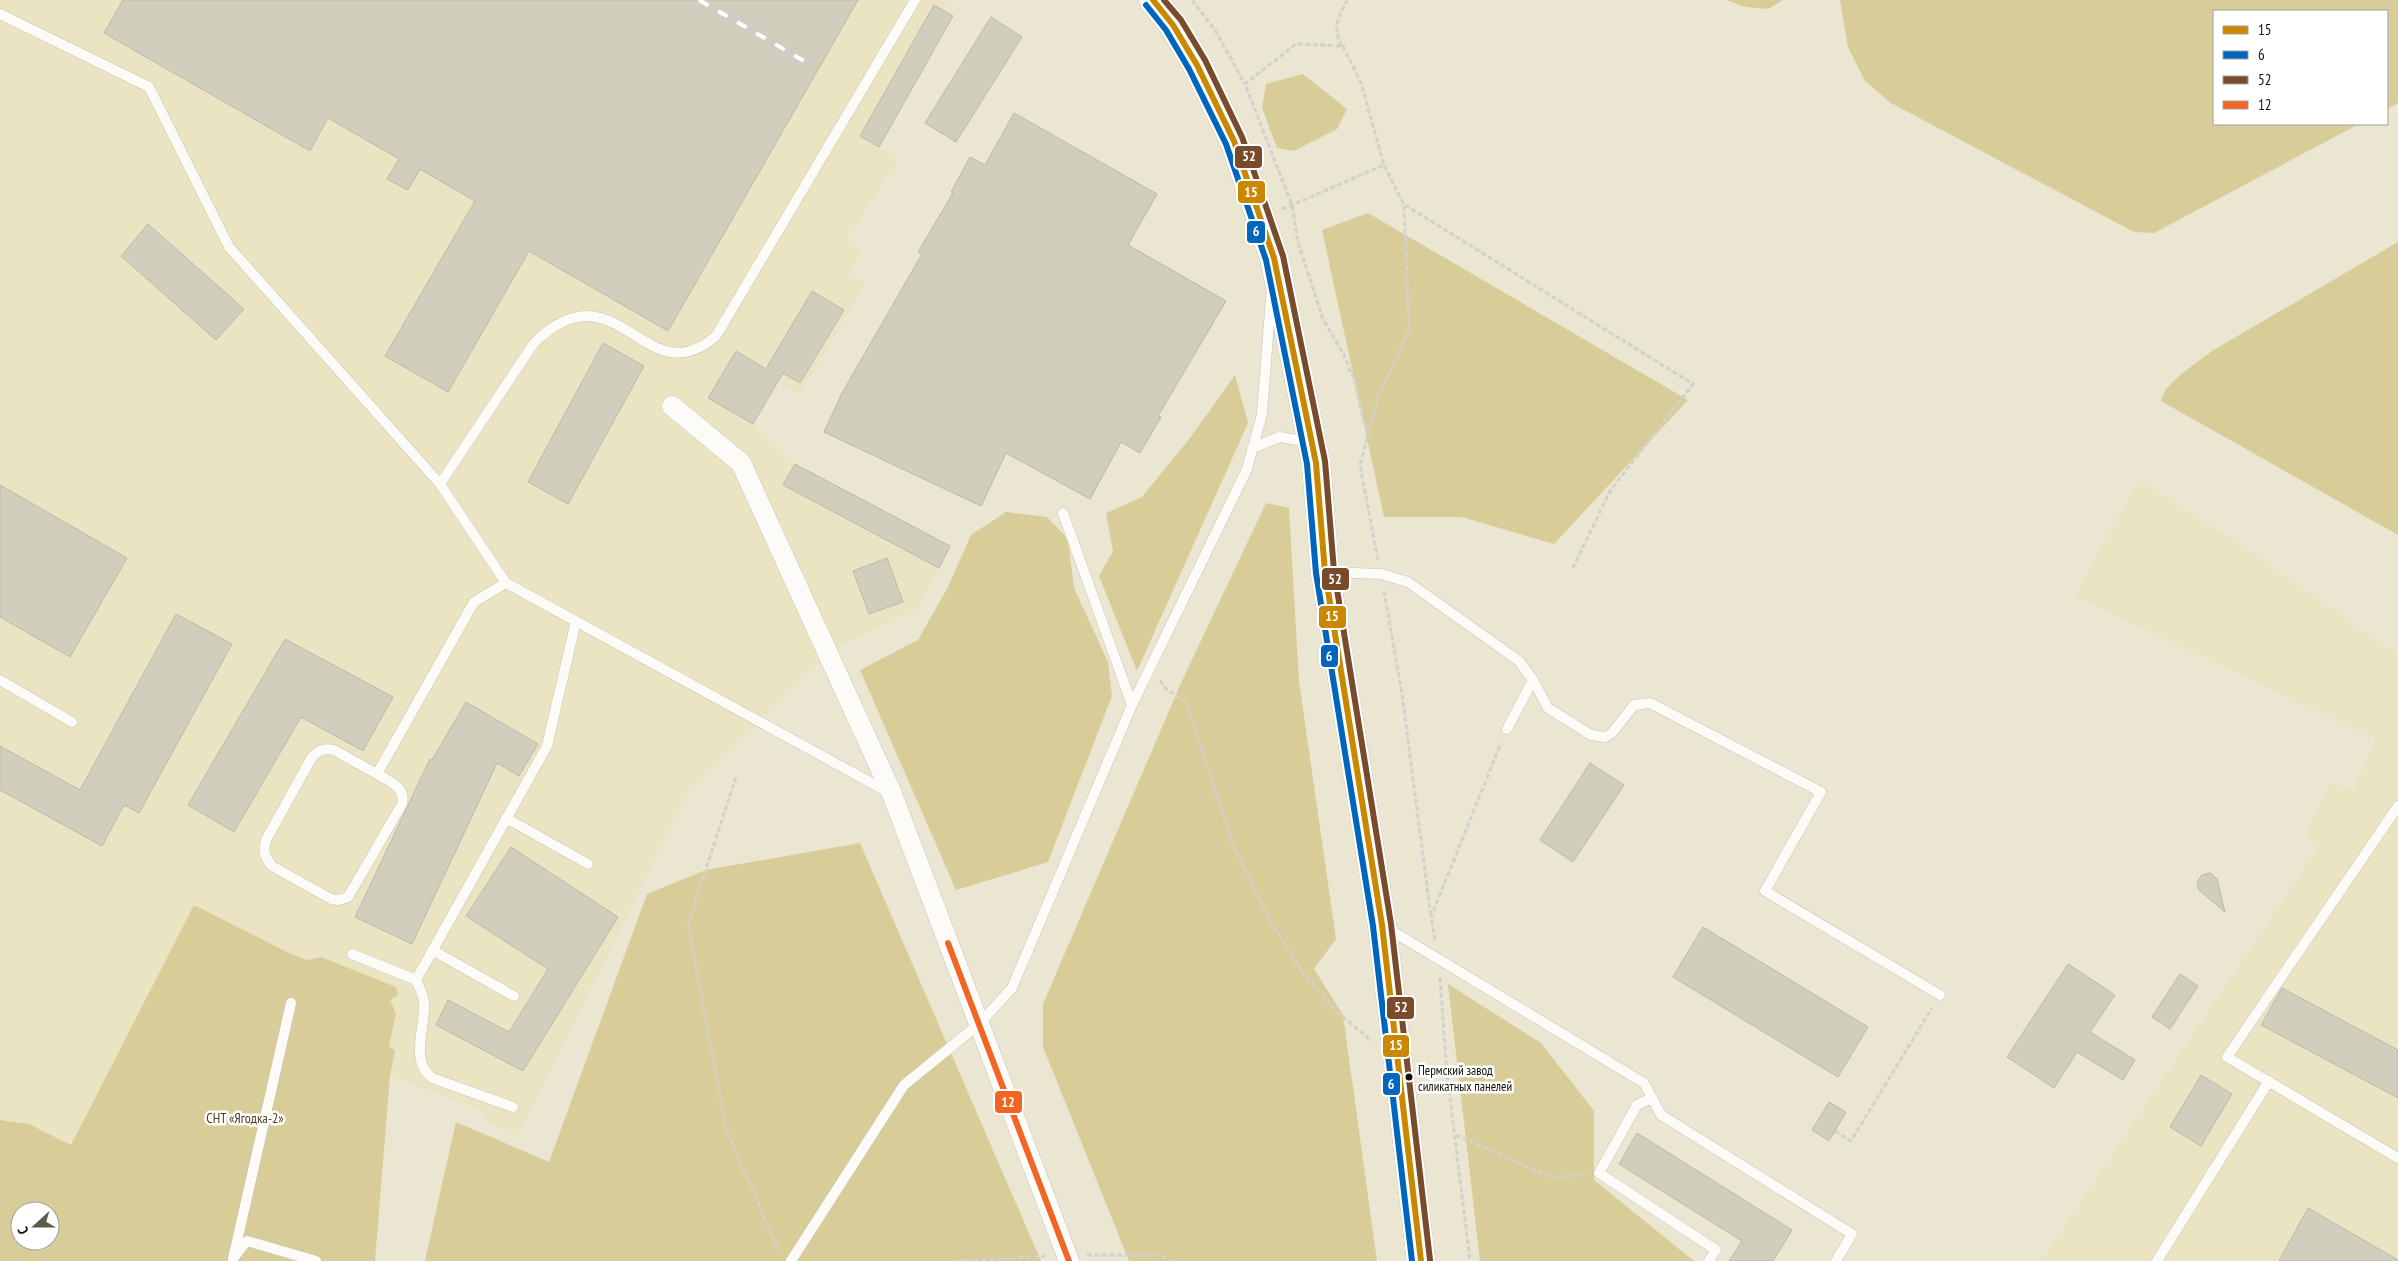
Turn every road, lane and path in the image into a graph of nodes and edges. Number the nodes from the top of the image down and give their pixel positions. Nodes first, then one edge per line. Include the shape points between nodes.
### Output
1 (915, 0) edge
2 (1153, 0) edge
3 (1192, 0) edge
4 (1346, 0) edge
5 (0, 14) edge
6 (1343, 46) junction
7 (1245, 84) junction
8 (1384, 165) junction
9 (1292, 205) junction
10 (1404, 205) junction
11 (1261, 218) junction
12 (1274, 258) junction
13 (672, 406) dead end
14 (1369, 434) junction
15 (1312, 442) junction
16 (1252, 448) junction
17 (440, 484) junction
18 (1063, 512) dead end
19 (1572, 570) dead end
20 (1325, 572) junction
21 (1381, 574) junction
22 (506, 582) junction
23 (576, 621) junction
24 (1150, 668) junction
25 (0, 680) edge
26 (1533, 680) junction
27 (1132, 706) junction
28 (72, 722) dead end
29 (1507, 728) dead end
30 (377, 774) junction
31 (736, 777) dead end
32 (892, 794) junction
33 (2398, 806) edge
34 (506, 818) junction
35 (588, 864) dead end
36 (1431, 917) dead end
37 (1382, 925) junction
38 (432, 950) junction
39 (352, 954) dead end
40 (416, 980) junction
41 (1940, 995) joint
42 (514, 996) dead end
43 (291, 1003) dead end
44 (978, 1025) junction
45 (1397, 1063) junction
46 (1447, 1073) dead end
47 (1428, 1075) dead end
48 (2269, 1081) junction
49 (1652, 1098) junction
50 (513, 1107) dead end
51 (1835, 1131) dead end
52 (1456, 1135) dead end
53 (2398, 1158) edge
54 (1599, 1174) junction
55 (233, 1260) edge
56 (316, 1261) edge
57 (782, 1261) edge
58 (791, 1261) edge
59 (1069, 1261) edge
60 (1421, 1261) edge
61 (1710, 1261) edge
62 (1836, 1261) edge
63 (2157, 1261) edge

1 - 17 lane via 716,336 704,346 676,354 655,348 606,318 586,314 568,318 548,329 534,343
2 - 11 main road via 1198,65 1234,141
3 - 7 path via 1215,30
4 - 6 path via 1336,24 1336,35
5 - 17 lane via 149,88 229,247
6 - 7 path via 1296,44
6 - 8 path via 1361,83
7 - 9 path
8 - 9 path
8 - 10 path
9 - 11 path
9 - 14 path via 1298,242 1323,319 1355,382
10 - 14 path via 1409,330 1378,398
10 - 19 path via 1693,384 1610,491
11 - 12 main road
12 - 15 main road
12 - 16 lane via 1262,414
13 - 32 street via 741,462
14 - 21 path via 1360,465
15 - 16 lane via 1280,436
15 - 20 main road
16 - 24 lane via 1247,469
17 - 22 lane
18 - 27 lane
20 - 21 lane
20 - 37 main road
21 - 26 lane via 1419,589 1519,662
21 - 36 path via 1402,694
22 - 23 lane
22 - 30 lane via 474,602
23 - 32 lane
23 - 34 lane via 547,746
24 - 27 lane
24 - 45 path via 1166,689 1186,702 1232,842 1268,916 1303,973 1338,1013
25 - 28 lane
26 - 29 lane
26 - 41 lane via 1548,708 1591,735 1605,737 1612,733 1634,705 1650,703 1821,792 1766,891
27 - 44 lane via 1012,988
30 - 30 lane via 334,750 326,748 319,751 266,840 265,858 272,866 331,899 348,897 404,797 401,790
31 - 57 path via 688,924 726,1129
32 - 44 street
33 - 48 lane via 2228,1057
34 - 35 lane
34 - 38 lane
37 - 45 main road
37 - 49 lane via 1644,1083
38 - 40 lane
38 - 42 lane
39 - 40 lane
40 - 50 lane via 424,1004 420,1057 426,1073
41 - 51 path via 1851,1141
43 - 55 lane
44 - 58 lane via 904,1084
44 - 59 street
45 - 60 main road
46 - 47 path
48 - 53 lane
48 - 63 lane
49 - 54 lane via 1637,1105
49 - 62 lane via 1661,1116 1852,1234
52 - 54 path via 1550,1177
54 - 61 lane via 1716,1250
55 - 56 lane via 247,1241

